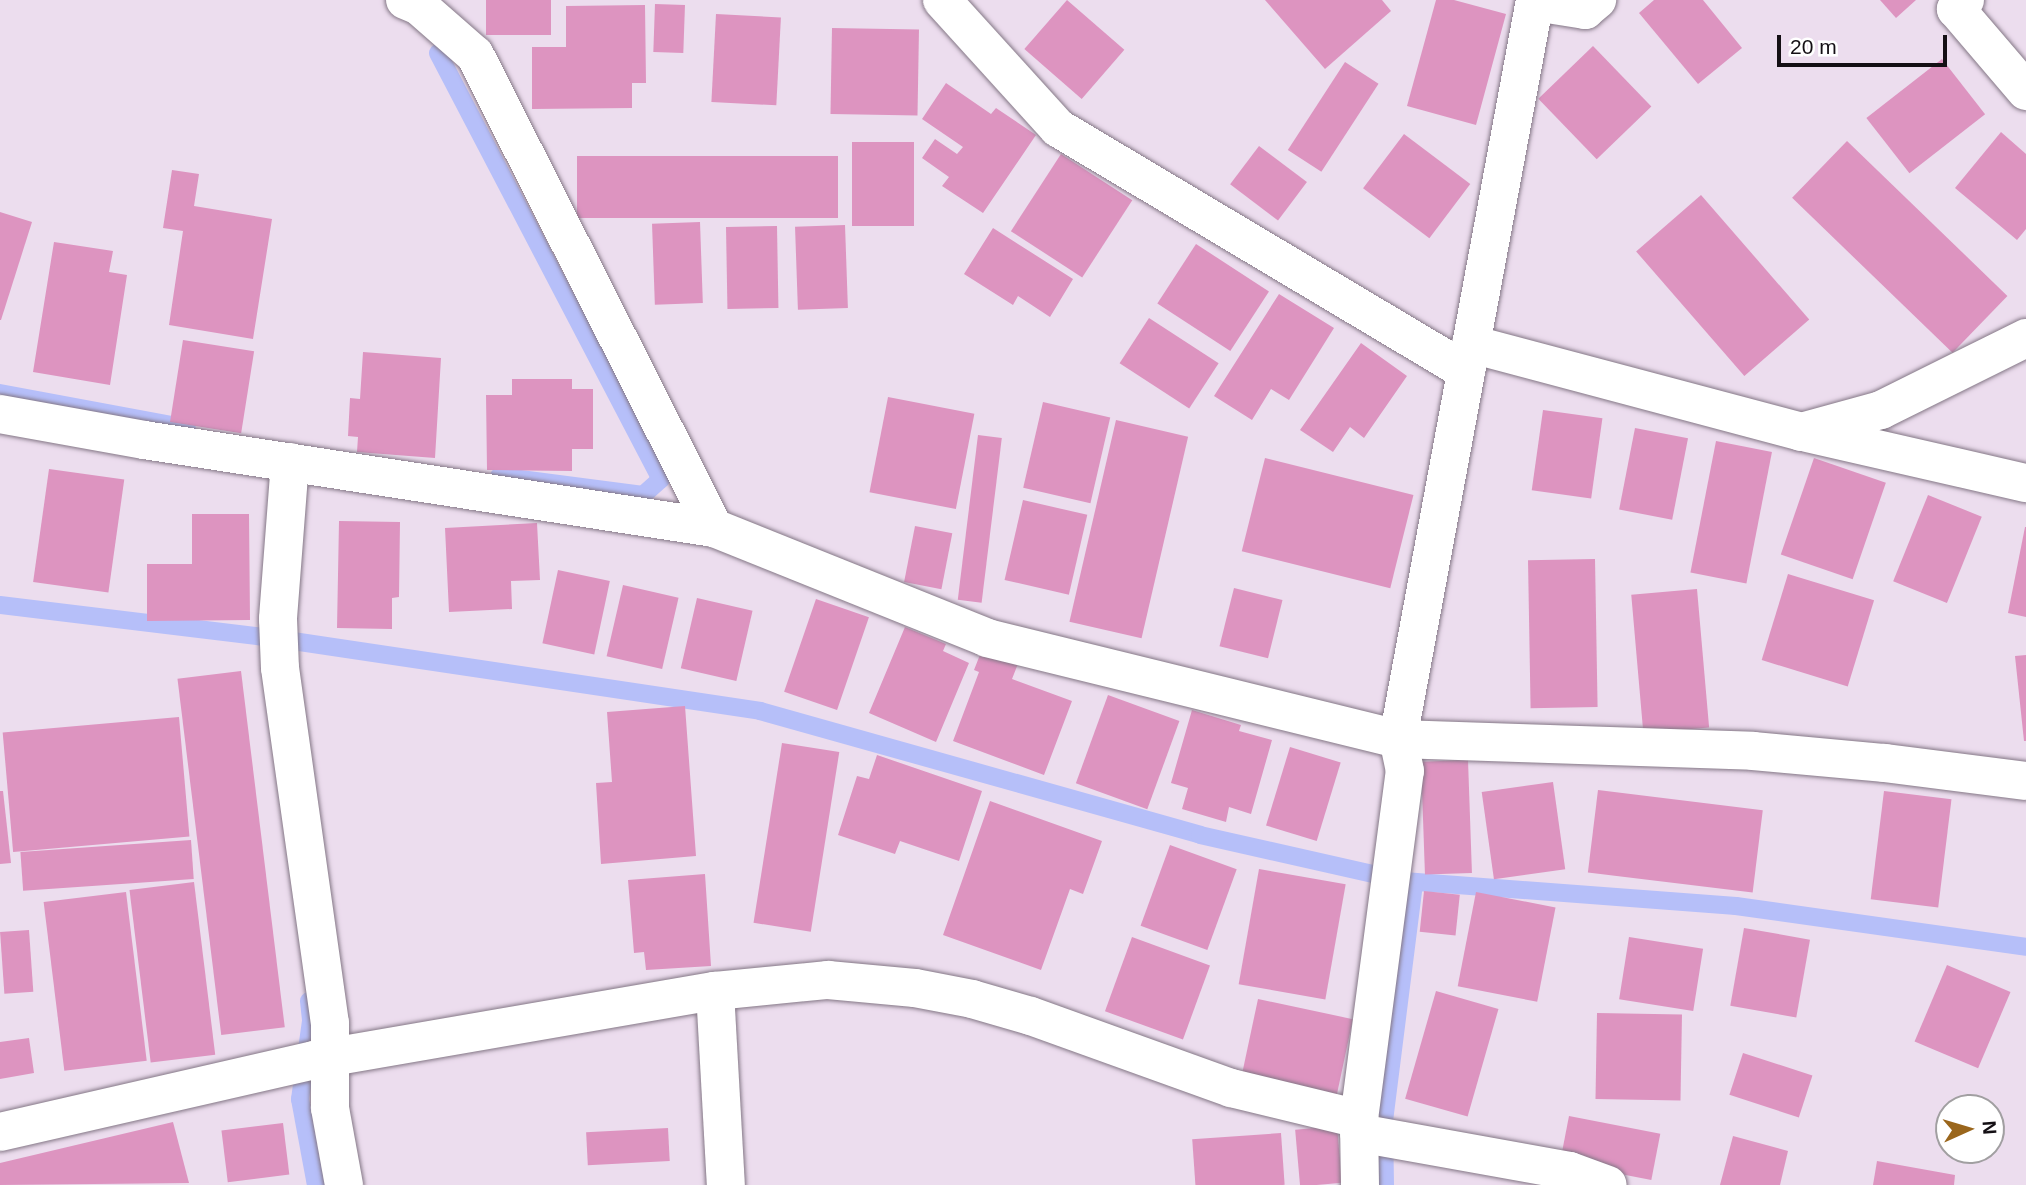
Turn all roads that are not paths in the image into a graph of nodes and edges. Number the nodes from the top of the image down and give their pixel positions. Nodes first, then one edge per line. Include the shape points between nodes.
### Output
1 (942, 0) edge
2 (1597, 0) edge
3 (1965, 0) edge
4 (1535, 1) edge
5 (414, 2) edge
6 (2026, 91) edge
7 (2026, 338) edge
8 (1469, 358) junction
9 (0, 414) edge
10 (1801, 432) junction
11 (290, 462) junction
12 (2026, 483) edge
13 (714, 528) junction
14 (1398, 738) junction
15 (2026, 781) edge
16 (715, 991) junction
17 (315, 1060) junction
18 (1371, 1131) junction
19 (0, 1132) edge
20 (344, 1185) edge
21 (726, 1185) edge
22 (1360, 1185) edge
23 (1608, 1185) edge

1 - 8 street via 1058,128
2 - 4 street via 1585,10
3 - 6 street via 1956,9
4 - 8 street
5 - 13 street via 475,55
7 - 10 street via 1881,410
8 - 10 street
8 - 14 street
9 - 11 street
10 - 12 street
11 - 13 street
11 - 17 street via 279,640 330,1023
13 - 14 street via 987,638
14 - 15 street via 1754,751
14 - 18 street via 1405,771 1389,876
16 - 17 street
16 - 18 street via 828,979 915,988 1031,1016 1231,1088
16 - 21 street
17 - 19 street
17 - 20 street via 330,1108
18 - 22 street
18 - 23 street via 1570,1171

